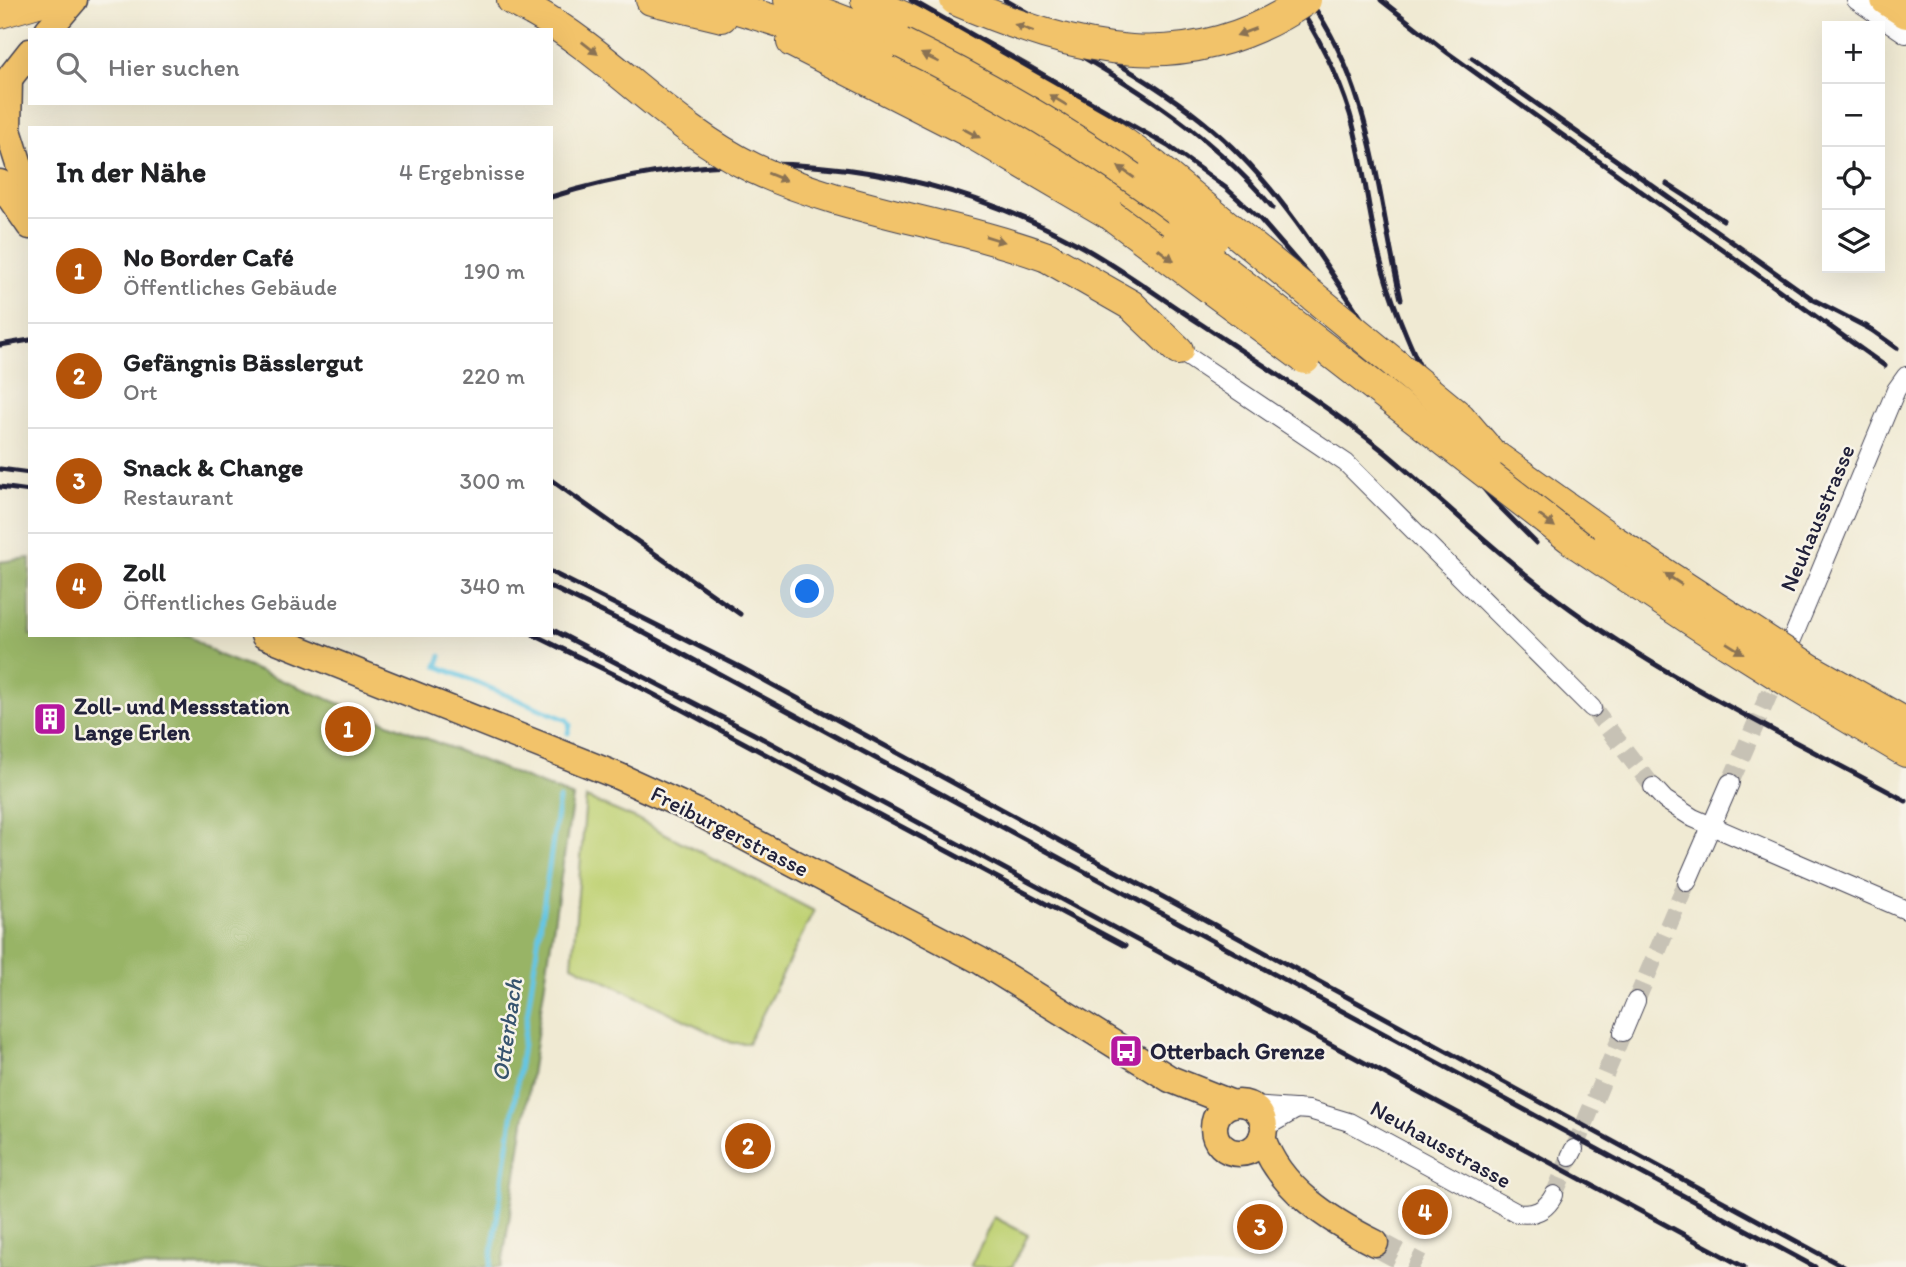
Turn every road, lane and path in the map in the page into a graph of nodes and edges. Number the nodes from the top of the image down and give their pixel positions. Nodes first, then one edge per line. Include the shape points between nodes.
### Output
1 (45, 0) edge
2 (74, 0) edge
3 (512, 0) edge
4 (651, 0) edge
5 (704, 0) edge
6 (789, 0) edge
7 (866, 0) edge
8 (955, 0) edge
9 (1306, 0) edge
10 (1856, 0) edge
11 (1886, 0) edge
12 (0, 13) edge
13 (1906, 13) edge
14 (50, 28) edge
15 (1906, 34) edge
16 (28, 55) edge
17 (4, 85) edge
18 (0, 183) edge
19 (28, 193) edge
20 (28, 223) edge
21 (1178, 350) joint
22 (1906, 376) edge
23 (1492, 466) junction
24 (269, 637) edge
25 (1784, 659) junction
26 (1775, 680) tunnel mouth
27 (1592, 708) tunnel mouth
28 (1906, 723) edge
29 (1906, 736) edge
30 (1906, 752) edge
31 (1730, 783) tunnel mouth
32 (1653, 787) tunnel mouth
33 (1712, 825) junction
34 (1687, 882) tunnel mouth
35 (1906, 910) edge
36 (1636, 1001) tunnel mouth
37 (1623, 1032) tunnel mouth
38 (1170, 1079) junction
39 (1297, 1109) junction
40 (1215, 1124) junction
41 (1251, 1126) junction
42 (1554, 1195) tunnel mouth
43 (1371, 1251) tunnel mouth

1 - 12 highway
2 - 14 main road
3 -> 21 highway, bridge via 570,33 667,112 753,167 852,202 997,239 1047,257 1131,304
4 -> 23 highway, bridge via 756,27 971,133 1090,201 1412,439 1458,468
5 - 23 highway, bridge via 893,64 1012,124 1168,227
23 -> 6 highway, bridge via 1153,191 1091,148 967,75 901,43
23 -> 7 highway, bridge via 1460,416 1133,149 998,66
9 -> 8 highway, bridge via 1263,25 1224,40 1150,52 1056,39
10 - 15 street
11 - 13 highway
16 - 17 main road
17 - 19 main road via 8,130
18 - 20 main road
21 - 27 street via 1357,472
22 - 25 street, Neuhausstrasse via 1896,390
28 -> 23 highway, bridge via 1812,670
23 -> 30 highway, bridge via 1580,546
24 - 38 main road, Freiburgerstrasse via 618,776 699,813 979,960
25 - 26 street, Neuhausstrasse
25 - 29 street
31 - 33 street
32 - 33 street via 1676,809
33 - 34 street
33 - 35 street
36 - 37 street
38 - 40 main road, Freiburgerstrasse
38 - 41 main road, Freiburgerstrasse
39 - 41 street
39 - 41 street, Neuhausstrasse
39 - 42 street, Neuhausstrasse via 1332,1115 1364,1128 1517,1213 1541,1210
40 - 41 main road via 1223,1110
40 - 41 main road, Freiburgerstrasse via 1216,1138 1233,1152
41 - 43 main road, Freiburgerstrasse via 1274,1176 1289,1183

